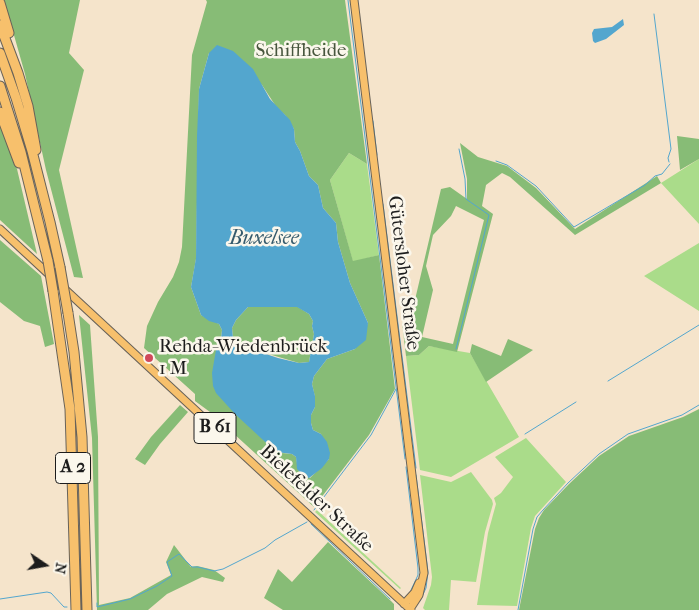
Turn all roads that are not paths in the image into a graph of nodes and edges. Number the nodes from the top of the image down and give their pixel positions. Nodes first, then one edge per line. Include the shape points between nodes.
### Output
1 (354, 0) edge
2 (0, 3) edge
3 (0, 25) edge
4 (0, 53) edge
5 (18, 72) junction
6 (0, 86) edge
7 (0, 112) edge
8 (42, 187) junction
9 (36, 211) junction
10 (0, 229) edge
11 (408, 608) edge
12 (76, 610) edge
13 (87, 610) edge

1 - 11 main road, Gütersloher Straße via 424,573 419,595
2 - 5 highway
3 - 5 highway
4 - 8 highway, A 2
5 - 8 highway via 28,106
6 - 9 highway, A 2
7 - 9 highway
8 - 13 highway, A 2, bridge via 60,267 79,398 84,460
9 - 12 highway, A 2, bridge via 48,261 70,409
10 - 11 main road, Bielefelder Straße / B 61

